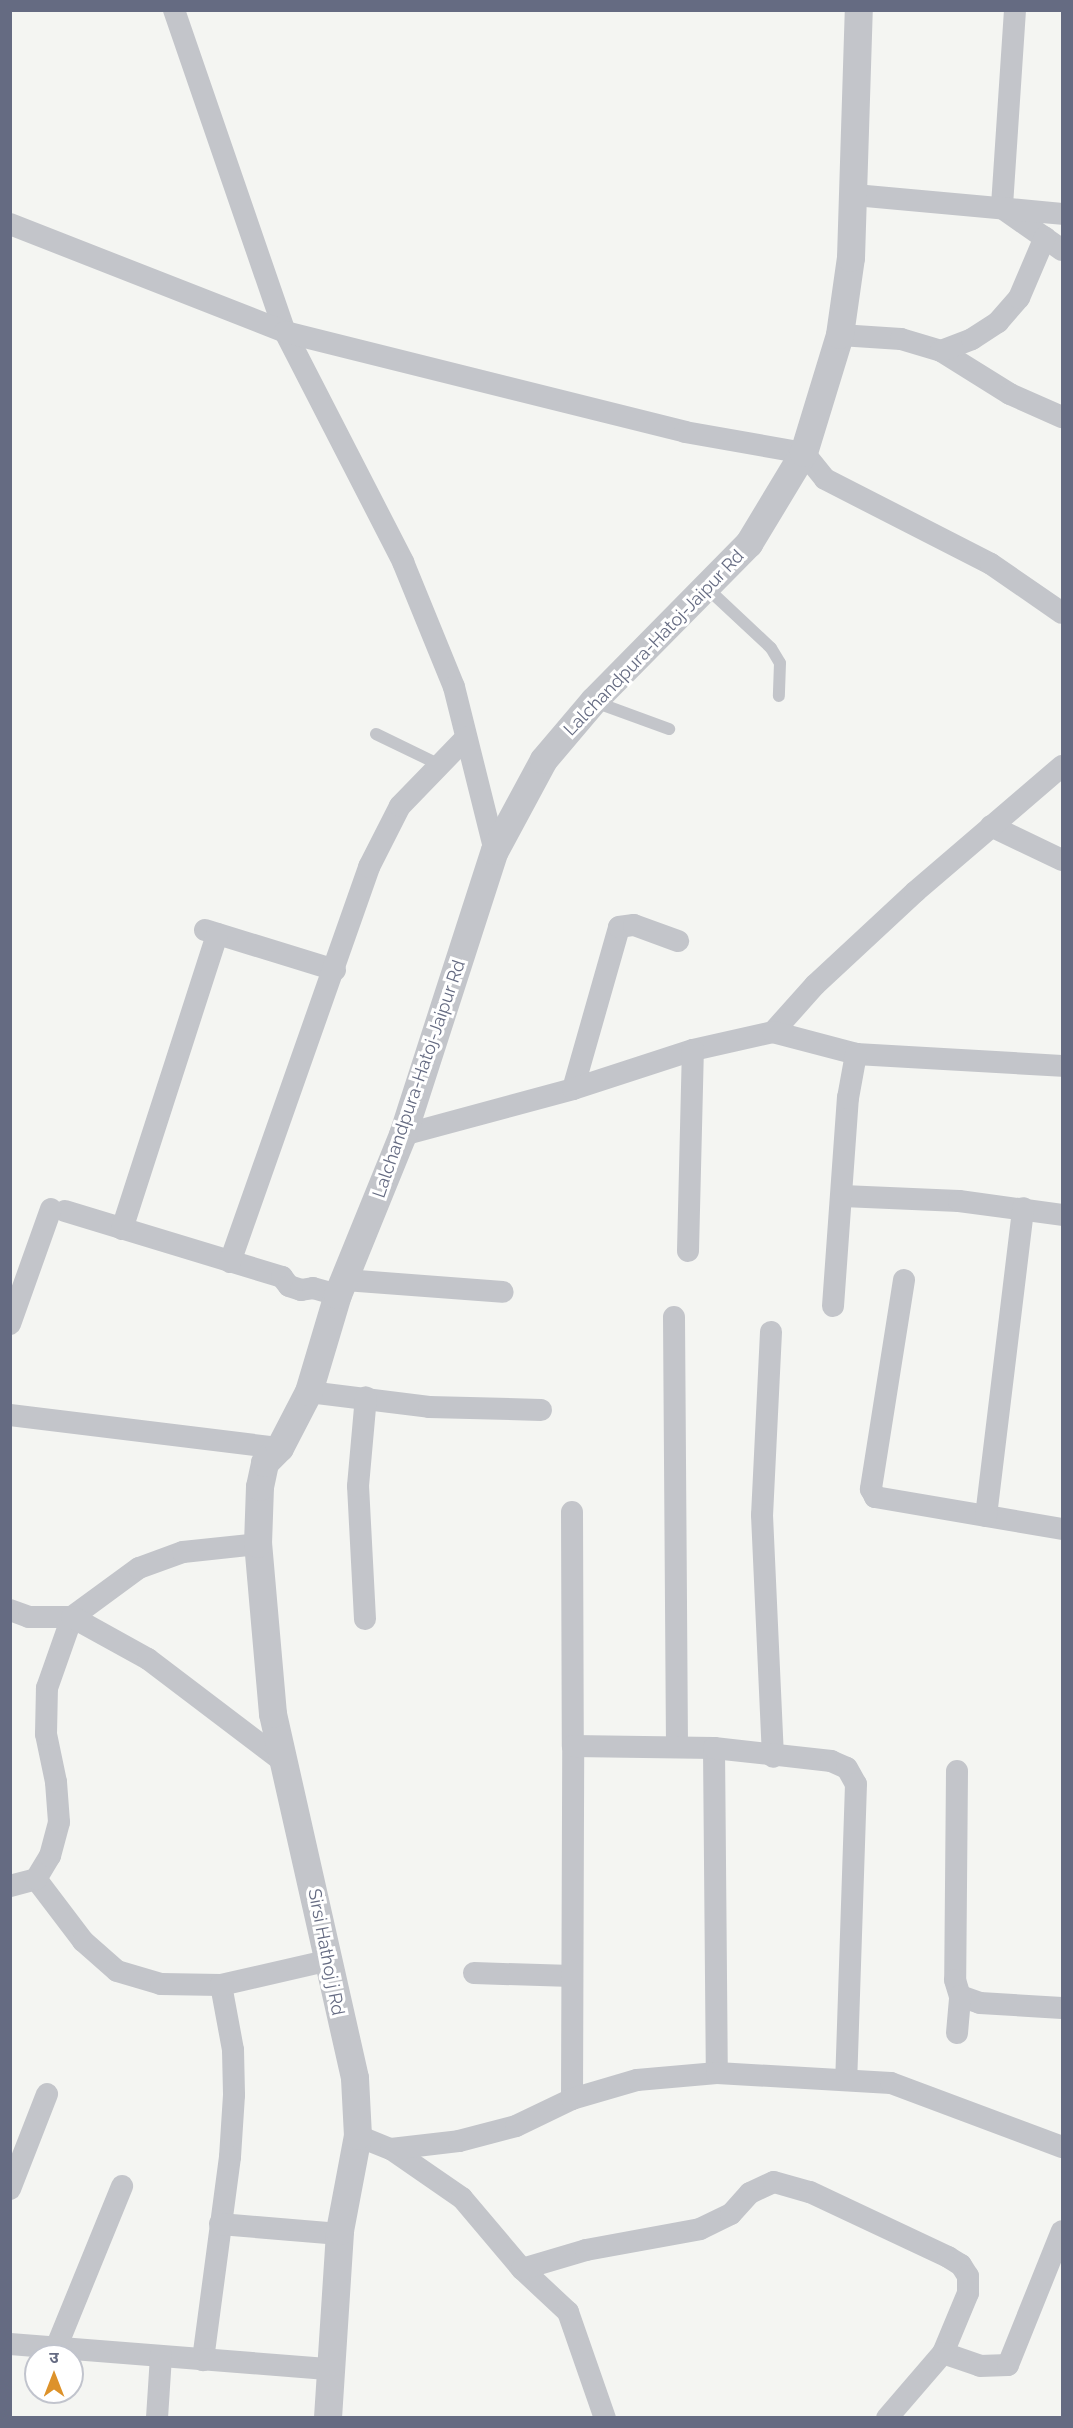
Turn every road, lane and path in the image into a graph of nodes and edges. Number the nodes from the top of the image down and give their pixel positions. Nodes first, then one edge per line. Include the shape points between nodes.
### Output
1 (174, 10) edge
2 (859, 10) edge
3 (1015, 10) edge
4 (855, 195) junction
5 (1002, 208) junction
6 (1062, 214) edge
7 (10, 224) edge
8 (1054, 244) edge
9 (285, 332) junction
10 (840, 335) junction
11 (941, 351) junction
12 (1062, 417) edge
13 (804, 453) junction
14 (708, 589) junction
15 (1062, 613) edge
16 (779, 696) dead end
17 (594, 701) junction
18 (669, 729) dead end
19 (375, 734) dead end
20 (466, 738) junction
21 (438, 764) junction
22 (1062, 766) edge
23 (991, 826) junction
24 (495, 851) junction
25 (1062, 860) edge
26 (678, 941) dead end
27 (335, 970) junction
28 (773, 1032) junction
29 (693, 1050) junction
30 (856, 1054) junction
31 (1062, 1066) edge
32 (573, 1089) junction
33 (403, 1135) junction
34 (843, 1196) junction
35 (1023, 1208) junction
36 (1062, 1215) edge
37 (122, 1229) junction
38 (688, 1251) dead end
39 (230, 1262) junction
40 (904, 1281) dead end
41 (332, 1288) junction
42 (503, 1292) dead end
43 (833, 1306) dead end
44 (674, 1317) dead end
45 (10, 1324) edge
46 (771, 1332) dead end
47 (309, 1392) junction
48 (366, 1397) junction
49 (541, 1410) dead end
50 (10, 1415) edge
51 (280, 1448) junction
52 (260, 1487) joint
53 (572, 1512) dead end
54 (986, 1516) junction
55 (1062, 1529) edge
56 (258, 1544) junction
57 (10, 1610) edge
58 (72, 1617) junction
59 (365, 1619) dead end
60 (677, 1745) junction
61 (573, 1746) junction
62 (714, 1748) junction
63 (773, 1757) junction
64 (285, 1763) junction
65 (957, 1771) dead end
66 (36, 1879) junction
67 (10, 1886) edge
68 (326, 1961) junction
69 (474, 1973) dead end
70 (572, 1976) junction
71 (221, 1985) junction
72 (960, 1996) junction
73 (1062, 2008) edge
74 (957, 2033) dead end
75 (717, 2073) junction
76 (846, 2078) junction
77 (47, 2094) dead end
78 (572, 2099) junction
79 (358, 2136) junction
80 (1062, 2147) edge
81 (391, 2149) junction
82 (122, 2186) dead end
83 (10, 2189) edge
84 (220, 2224) junction
85 (1062, 2231) edge
86 (340, 2234) junction
87 (522, 2269) junction
88 (58, 2344) edge
89 (84, 2350) edge
90 (943, 2353) junction
91 (161, 2356) junction
92 (203, 2360) junction
93 (330, 2369) junction
94 (157, 2418) edge
95 (328, 2418) edge
96 (605, 2418) edge
97 (887, 2418) edge

1 - 9 street
2 - 4 street, Lalchandpura-Hatoj-Jaipur Rd
3 - 5 street
4 - 5 street
4 - 10 street, Lalchandpura-Hatoj-Jaipur Rd
5 - 6 street
5 - 8 street
7 - 9 street
8 - 11 street via 998,322 972,339
9 - 13 street via 686,432
9 - 20 street via 403,562 454,687
10 - 11 street via 901,339
10 - 13 street, Lalchandpura-Hatoj-Jaipur Rd
11 - 12 street via 1010,394
13 - 14 street, Lalchandpura-Hatoj-Jaipur Rd via 749,544
13 - 15 street via 825,479 991,564
14 - 16 lane via 771,648 780,663
14 - 17 street, Lalchandpura-Hatoj-Jaipur Rd
17 - 18 lane
17 - 24 street, Lalchandpura-Hatoj-Jaipur Rd via 544,760
19 - 21 lane
20 - 21 street
20 - 24 street
21 - 27 street via 400,806 369,867
22 - 23 street
23 - 25 street
23 - 28 street via 815,985
24 - 33 street, Lalchandpura-Hatoj-Jaipur Rd
26 - 32 street via 634,925 619,927
27 - 37 street via 210,932
27 - 39 street
28 - 29 street
28 - 30 street
29 - 32 street
29 - 38 street
30 - 31 street
30 - 34 street via 848,1098
32 - 33 street
33 - 41 street, Lalchandpura-Hatoj-Jaipur Rd
34 - 35 street
34 - 43 street
35 - 36 street
35 - 54 street
37 - 39 street
37 - 45 street via 58,1210
39 - 41 street via 282,1277 289,1286 301,1290
40 - 54 street via 871,1490 882,1499
41 - 42 street
41 - 47 street, Lalchandpura-Hatoj-Jaipur Rd
44 - 60 street
46 - 63 street via 762,1515
47 - 48 street
47 - 51 street, Lalchandpura-Hatoj-Jaipur Rd
48 - 49 street via 429,1407
48 - 59 street via 358,1486
50 - 51 street
51 - 52 street, Lalchandpura-Hatoj-Jaipur Rd via 265,1463
52 - 56 street, Sirsi Hathoj j Rd
53 - 61 street
54 - 55 street
56 - 58 street via 183,1552 139,1568
56 - 64 street, Sirsi Hathoj j Rd via 273,1714
57 - 58 street via 29,1617
58 - 64 street via 148,1659
58 - 66 street via 47,1688 46,1734 59,1822 50,1856
60 - 61 street
60 - 62 street
61 - 70 street
62 - 63 street
62 - 75 street
63 - 76 street via 831,1761 847,1768 856,1784
64 - 68 street, Sirsi Hathoj j Rd
65 - 72 street via 955,1980
66 - 67 street
66 - 71 street via 83,1941 117,1971 161,1984
68 - 71 street
68 - 79 street, Sirsi Hathoj j Rd via 355,2078
69 - 70 street
70 - 78 street
71 - 84 street via 234,2050 234,2095
72 - 73 street via 980,2003
72 - 74 street
75 - 76 street
75 - 78 street via 637,2080
76 - 80 street via 891,2083 932,2095
77 - 83 street
78 - 81 street via 516,2126 459,2141
79 - 81 street
79 - 86 street, Sirsi Hathoj j Rd
81 - 87 street via 462,2198
82 - 88 street
84 - 86 street
84 - 92 street
85 - 90 street via 1008,2365 980,2366
86 - 93 street, Sirsi Hathoj j Rd
87 - 90 street via 586,2250 700,2229 731,2214 750,2193 774,2182 810,2192 961,2265 968,2276 968,2293
87 - 96 street via 568,2312
89 - 91 street
90 - 97 street
91 - 92 street
91 - 94 street
92 - 93 street
93 - 95 street, Sirsi Hathoj j Rd

